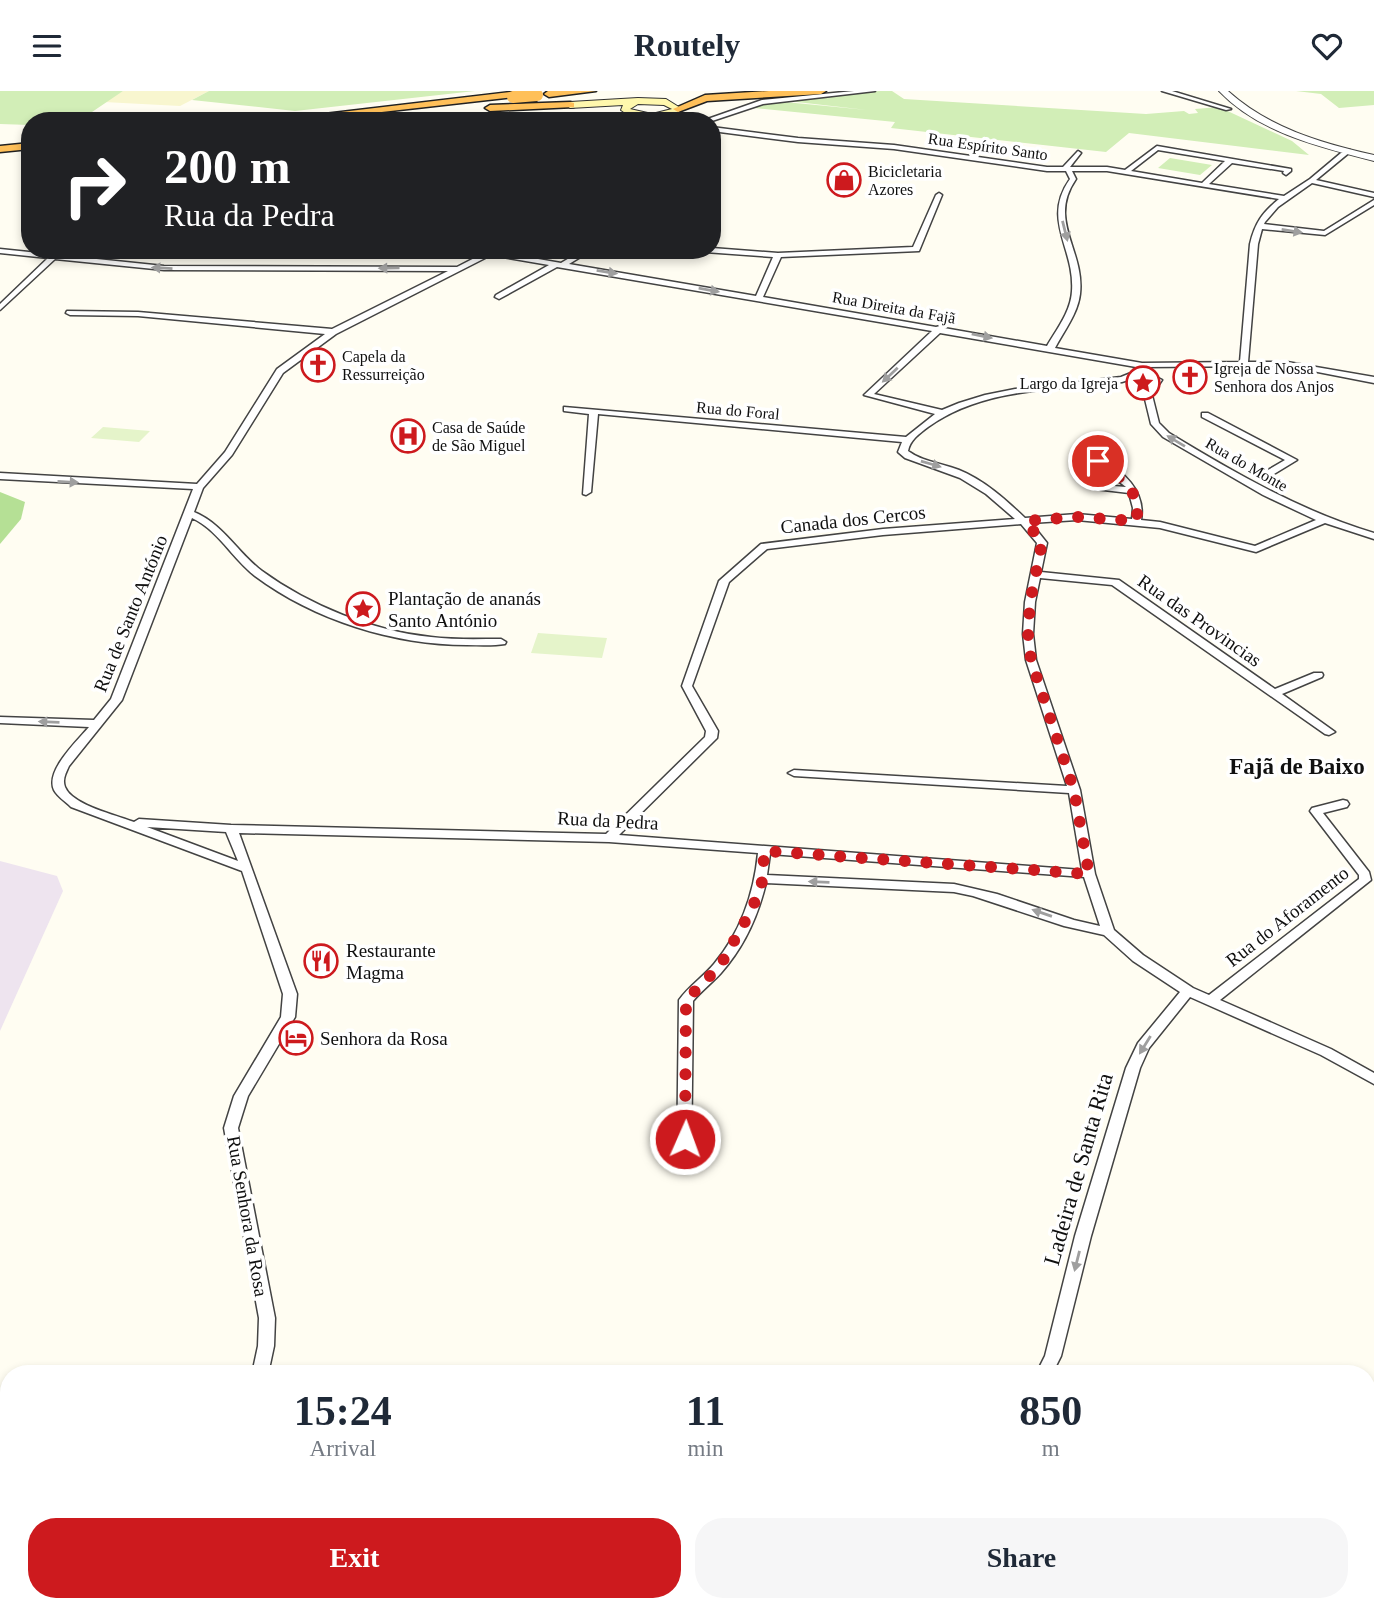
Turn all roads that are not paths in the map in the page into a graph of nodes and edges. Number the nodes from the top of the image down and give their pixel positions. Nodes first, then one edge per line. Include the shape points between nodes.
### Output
1 (549, 91) edge
2 (591, 91) edge
3 (821, 91) edge
4 (872, 91) edge
5 (1165, 91) edge
6 (1223, 91) edge
7 (524, 94) edge
8 (636, 102) junction
9 (570, 105) junction
10 (599, 105) junction
11 (672, 106) edge
12 (1228, 109) dead end
13 (383, 111) junction
14 (355, 112) edge
15 (375, 112) edge
16 (615, 112) edge
17 (625, 112) edge
18 (721, 116) edge
19 (721, 130) edge
20 (21, 149) edge
21 (0, 151) edge
22 (1348, 151) junction
23 (1078, 153) dead end
24 (1374, 158) edge
25 (1231, 160) junction
26 (1068, 170) junction
27 (1126, 172) junction
28 (1286, 173) dead end
29 (1310, 181) junction
30 (1203, 185) junction
31 (939, 195) dead end
32 (1374, 195) edge
33 (1283, 198) junction
34 (1374, 202) edge
35 (1258, 226) junction
36 (0, 251) edge
37 (721, 251) edge
38 (21, 253) edge
39 (778, 255) junction
40 (50, 259) edge
41 (74, 259) edge
42 (478, 259) edge
43 (531, 259) edge
44 (571, 259) edge
45 (630, 259) edge
46 (559, 265) junction
47 (457, 269) junction
48 (642, 277) junction
49 (499, 297) dead end
50 (758, 298) junction
51 (0, 308) edge
52 (70, 313) dead end
53 (940, 328) junction
54 (333, 333) junction
55 (1050, 349) junction
56 (1244, 363) junction
57 (1140, 368) junction
58 (1122, 379) junction
59 (1374, 380) edge
60 (1142, 388) junction
61 (567, 409) dead end
62 (594, 412) junction
63 (942, 413) junction
64 (1205, 415) dead end
65 (907, 440) junction
66 (1271, 472) tunnel mouth
67 (0, 476) edge
68 (967, 477) joint
69 (1255, 477) tunnel mouth
70 (1244, 482) junction
71 (199, 487) junction
72 (1133, 491) junction
73 (586, 492) dead end
74 (190, 513) junction
75 (1026, 521) junction
76 (1136, 521) junction
77 (1322, 521) junction
78 (1374, 536) edge
79 (1036, 575) junction
80 (501, 642) dead end
81 (1318, 675) dead end
82 (1274, 693) junction
83 (0, 720) edge
84 (98, 724) junction
85 (1329, 732) dead end
86 (794, 773) dead end
87 (1074, 790) junction
88 (1343, 804) dead end
89 (124, 822) junction
90 (231, 829) junction
91 (609, 838) junction
92 (764, 851) junction
93 (247, 869) junction
94 (1089, 874) junction
95 (763, 879) junction
96 (1108, 932) junction
97 (1188, 992) junction
98 (1210, 1002) junction
99 (1374, 1080) edge
100 (684, 1166) dead end
101 (262, 1365) edge
102 (1048, 1365) edge

1 - 7 highway
2 - 7 highway
3 - 11 highway via 712,97
4 - 18 street via 762,102
5 - 12 street
6 - 22 street via 1258,117
7 - 9 street via 539,102
7 - 13 highway
7 - 14 highway
8 - 10 main road
8 - 11 main road
8 - 11 main road
8 - 17 main road
9 - 10 main road
9 - 13 highway
10 - 16 main road
13 - 15 highway
19 - 26 street, Rua Espírito Santo
20 - 21 highway
22 - 24 street
22 - 29 street
23 - 26 street via 1066,166
25 - 27 street via 1157,148
25 - 28 street via 1289,170
25 - 30 street
26 - 27 street
26 -> 55 street, Rua Espírito Santo via 1073,179 1059,204 1076,295
27 - 30 street
29 - 32 street
29 - 33 street
30 - 33 street
31 - 39 street via 916,249
33 - 35 street
35 -> 34 street via 1325,233
35 - 56 street
36 - 38 street
37 - 39 street
39 - 50 street
40 - 51 street
47 -> 41 street via 175,268
42 - 47 street
43 - 46 street, Rua Direita da Fajã
44 - 46 street
45 - 48 street
46 -> 48 street, Rua Direita da Fajã
46 - 49 street
47 - 54 street
48 -> 50 street, Rua Direita da Fajã
50 - 53 street, Rua Direita da Fajã
52 - 54 street via 138,314
53 -> 55 street, Rua Direita da Fajã
53 -> 63 street via 869,396
54 - 71 street via 280,371 236,444
55 - 57 street, Rua Direita da Fajã
56 - 57 street
56 - 59 street via 1293,365
57 - 58 street
57 - 60 street via 1158,380
58 - 60 street
58 - 63 street via 985,398
70 -> 60 street, Rua do Monte via 1166,435 1155,424
61 - 62 street, Rua do Foral
62 - 65 street, Rua do Foral
62 - 73 street
63 - 65 street
64 - 66 street via 1292,460
65 -> 68 street via 902,448 907,456
67 -> 71 street
68 - 75 street
69 - 70 street
70 - 77 street, Rua do Monte
71 - 74 street, Rua de Santo António
72 - 72 street via 1098,461 1077,463 1098,487
72 - 76 street
74 - 80 street via 256,572 358,622 422,639
74 - 84 street, Rua de Santo António via 116,700
75 - 76 street, Canada dos Cercos via 1077,517
75 - 79 street via 1042,543
75 - 91 street, Canada dos Cercos via 873,533 760,548 724,580 687,685 712,731 711,738
76 - 77 street, Canada dos Cercos via 1251,549
77 - 78 street, Rua do Monte
79 - 82 street, Rua das Provincias via 1115,582
79 - 87 street via 1028,623 1031,660
81 - 82 street
82 - 85 street, Rua das Provincias
84 -> 83 street
84 - 89 street, Rua de Santo António via 64,765 58,778 60,790 75,804
86 - 87 street
87 - 94 street
88 - 98 street, Rua do Aforamento via 1316,811 1365,880
89 - 90 street, Rua da Pedra
89 - 93 street
90 - 91 street, Rua da Pedra
90 - 93 street, Rua Senhora da Rosa
91 - 92 street, Rua da Pedra
92 - 94 street, Rua da Pedra
92 - 95 street
93 - 101 street, Rua Senhora da Rosa via 290,993 288,1017 241,1096 231,1128 267,1318
94 - 96 street
96 -> 95 street via 954,888
95 - 100 street via 725,958 686,1000
96 - 97 street
97 - 98 street
97 -> 102 street, Ladeira de Santa Rita via 1143,1046 1133,1068
98 - 99 street via 1326,1052

